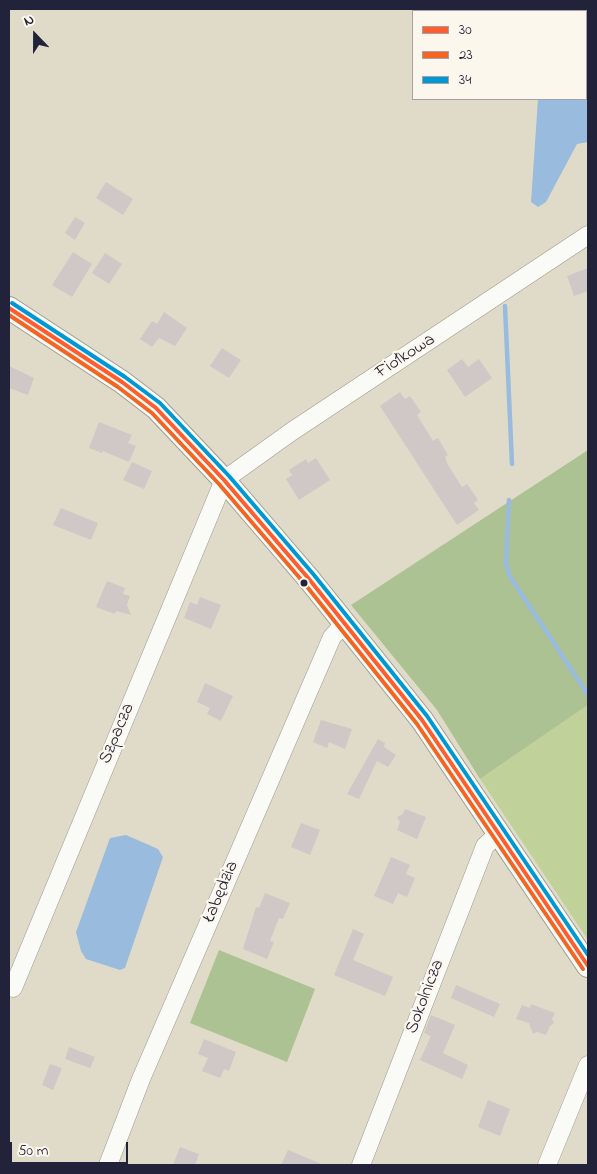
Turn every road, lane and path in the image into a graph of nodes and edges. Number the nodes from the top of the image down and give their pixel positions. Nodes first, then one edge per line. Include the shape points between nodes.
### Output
1 (588, 235) edge
2 (9, 308) edge
3 (224, 480) junction
4 (344, 624) junction
5 (499, 833) junction
6 (588, 966) edge
7 (11, 987) edge
8 (588, 1065) edge
9 (108, 1165) edge
10 (360, 1165) edge
11 (547, 1165) edge

1 - 3 street, Fiołkowa
2 - 3 street via 156,408
3 - 4 street
3 - 7 street, Szpacza
4 - 5 street via 422,720
4 - 9 street, Łabędzia via 332,637 141,1079
5 - 6 street
5 - 10 street, Sokolnicza via 485,846
8 - 11 street

